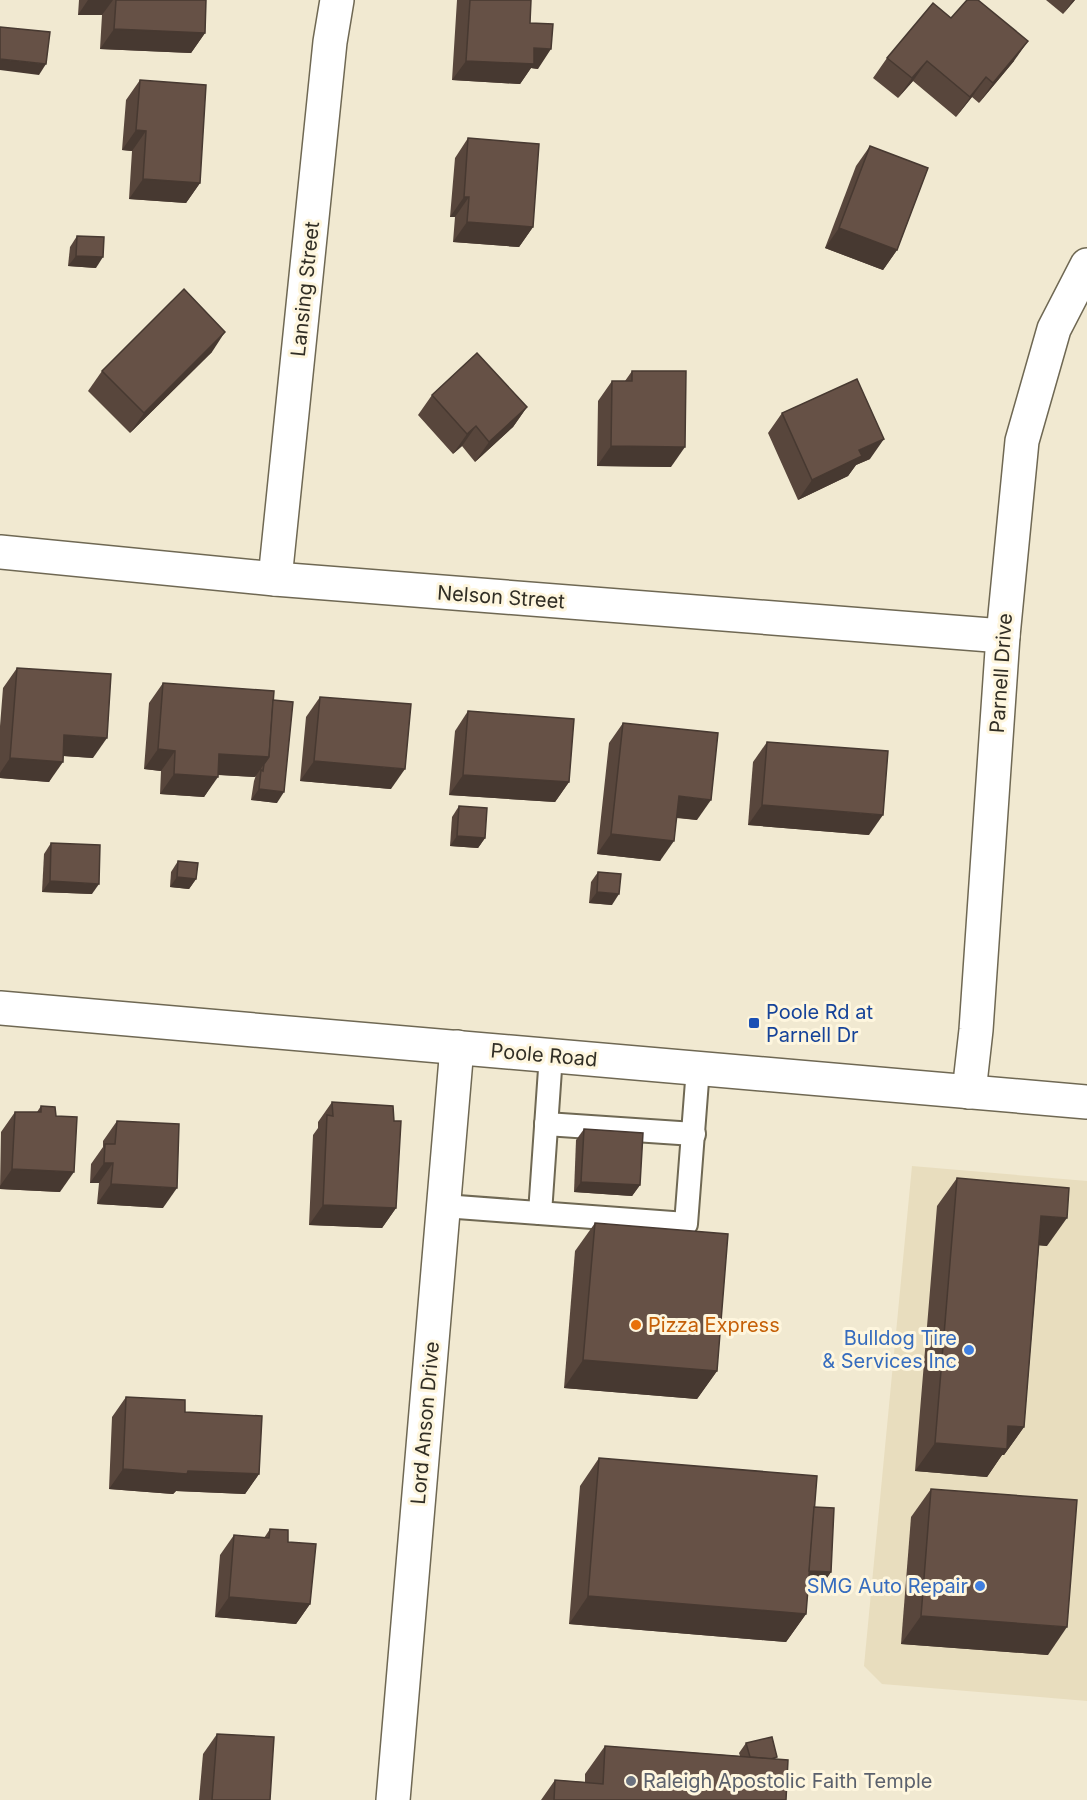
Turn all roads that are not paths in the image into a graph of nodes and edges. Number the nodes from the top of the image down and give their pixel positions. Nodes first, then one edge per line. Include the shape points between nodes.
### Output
1 (338, 0) edge
2 (1087, 265) edge
3 (0, 552) edge
4 (275, 579) junction
5 (1003, 636) junction
6 (0, 1008) edge
7 (457, 1047) junction
8 (551, 1055) junction
9 (698, 1068) junction
10 (969, 1092) junction
11 (1087, 1102) edge
12 (546, 1124) junction
13 (693, 1134) junction
14 (444, 1206) junction
15 (540, 1213) junction
16 (393, 1800) edge

1 - 4 street, Lansing Street via 330,42
2 - 5 street, Parnell Drive via 1054,328 1022,441
3 - 4 street, Nelson Street
4 - 5 street, Nelson Street
5 - 10 street, Parnell Drive
6 - 7 street, Poole Road
7 - 8 street, Poole Road
7 - 14 street, Lord Anson Drive
8 - 9 street, Poole Road
8 - 12 lane
9 - 10 street, Poole Road
9 - 13 lane
10 - 11 street, Poole Road
12 - 13 lane
12 - 15 lane
13 - 15 lane via 686,1224
14 - 15 lane
14 - 16 street, Lord Anson Drive

